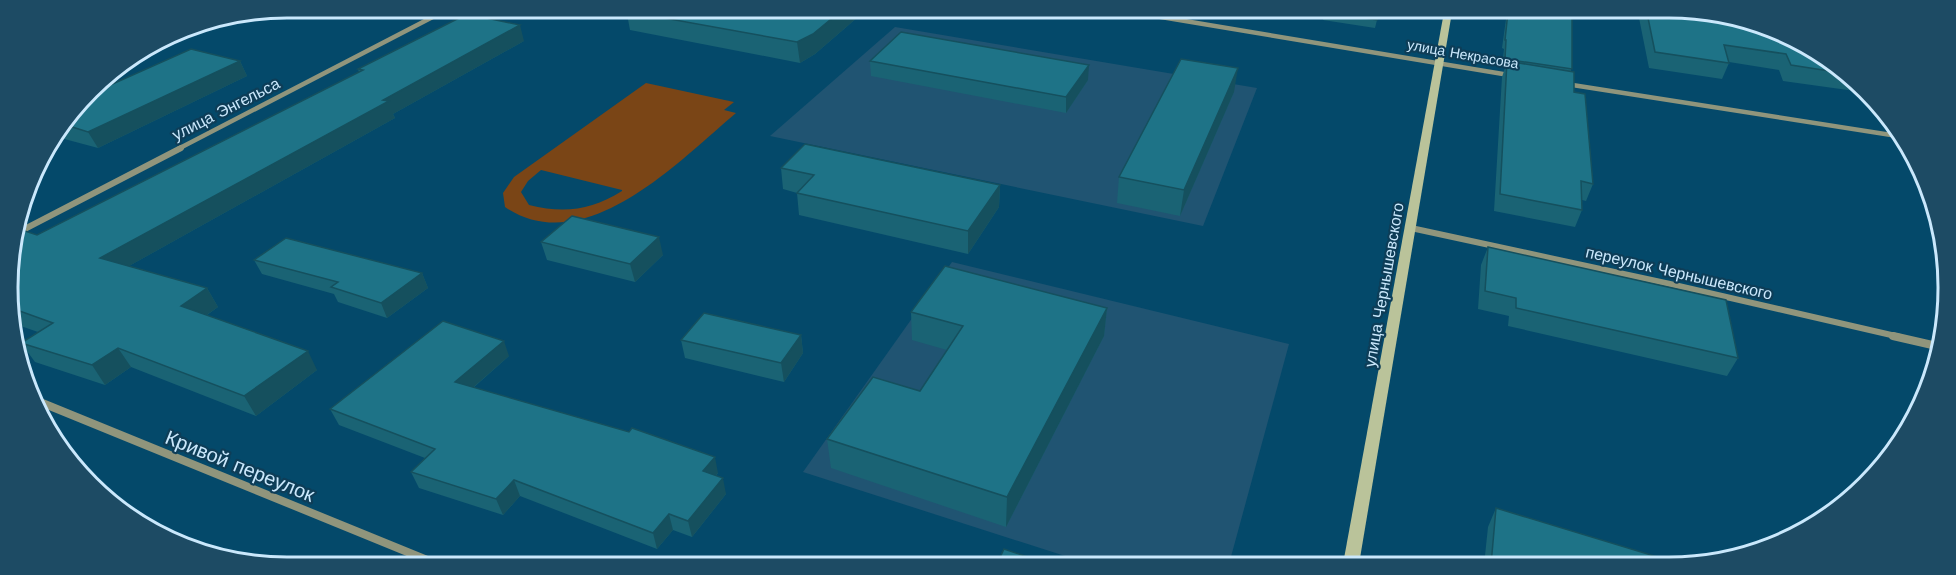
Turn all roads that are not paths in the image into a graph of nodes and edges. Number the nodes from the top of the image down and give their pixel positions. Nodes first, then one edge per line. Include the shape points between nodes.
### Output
1 (431, 18) edge
2 (1167, 18) edge
3 (1447, 18) edge
4 (1440, 63) junction
5 (1514, 76) edge
6 (1560, 83) edge
7 (1891, 135) edge
8 (1411, 228) junction
9 (24, 229) edge
10 (1932, 346) edge
11 (45, 404) edge
12 (420, 557) edge
13 (1352, 557) edge

1 - 9 street, улица Энгельса
2 - 4 street, улица Некрасова
3 - 4 main road, улица Чернышевского
4 - 5 street, улица Некрасова
4 - 8 main road, улица Чернышевского
6 - 7 street
8 - 10 street, переулок Чернышевского
8 - 13 main road, улица Чернышевского
11 - 12 street, Кривой переулок

